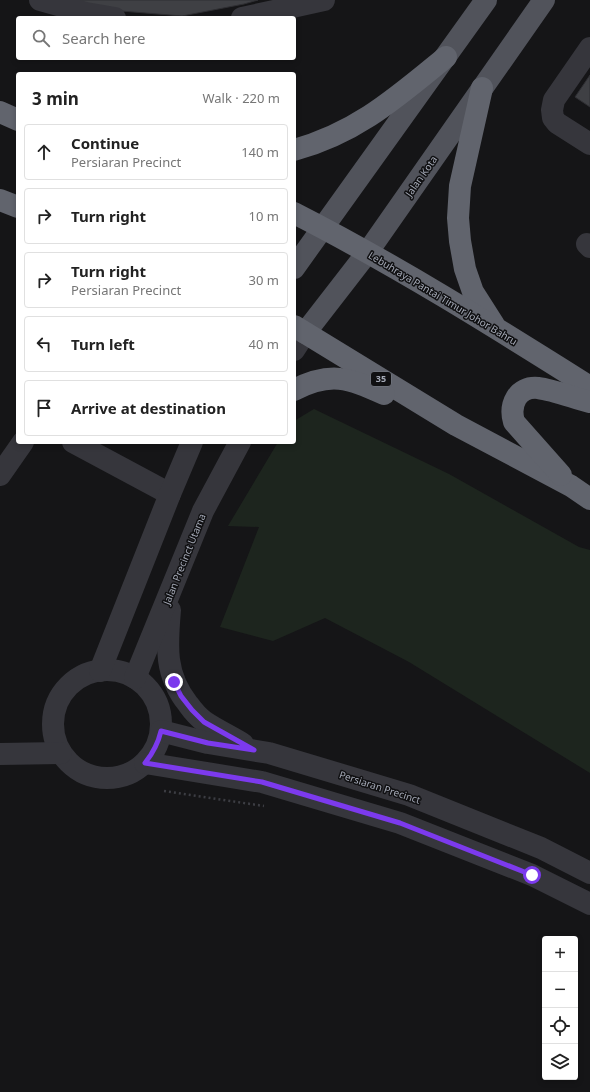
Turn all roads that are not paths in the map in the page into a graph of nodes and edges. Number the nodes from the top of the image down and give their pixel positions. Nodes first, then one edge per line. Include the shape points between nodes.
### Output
1 (40, 0) edge
2 (324, 0) edge
3 (486, 0) edge
4 (544, 0) edge
5 (103, 16) edge
6 (251, 16) edge
7 (590, 48) edge
8 (446, 57) junction
9 (482, 88) junction
10 (0, 109) edge
11 (0, 112) edge
12 (16, 112) edge
13 (16, 119) edge
14 (590, 144) edge
15 (296, 149) edge
16 (0, 191) edge
17 (16, 194) edge
18 (0, 200) edge
19 (16, 206) edge
20 (296, 214) edge
21 (324, 228) junction
22 (367, 253) junction
23 (296, 265) edge
24 (495, 328) junction
25 (298, 336) edge
26 (590, 388) edge
27 (296, 389) edge
28 (590, 402) edge
29 (456, 425) junction
30 (22, 444) edge
31 (77, 444) edge
32 (191, 444) edge
33 (239, 444) edge
34 (0, 476) edge
35 (571, 486) junction
36 (170, 494) junction
37 (590, 499) edge
38 (172, 589) junction
39 (100, 671) junction
40 (135, 678) junction
41 (161, 731) junction
42 (254, 750) junction
43 (61, 753) junction
44 (0, 754) edge
45 (145, 763) junction
46 (590, 873) edge
47 (590, 904) edge

1 - 5 street
2 - 6 street
3 - 8 main road
4 - 9 main road, Jalan Kota
7 - 14 street via 554,100 552,110 557,123
8 - 15 highway via 399,96 344,132
8 - 21 main road
9 - 22 main road, Jalan Kota
9 - 24 highway via 460,186 458,218 465,269 473,292
10 - 12 highway
11 - 13 highway
16 - 17 highway
18 - 19 highway
20 - 21 highway, Lebuhraya Pantai Timur Johor Bahru
21 - 22 highway, Lebuhraya Pantai Timur Johor Bahru
21 - 23 main road
22 - 24 highway, Lebuhraya Pantai Timur Johor Bahru
22 - 25 main road, Jalan Kota
24 - 26 highway, Lebuhraya Pantai Timur Johor Bahru
25 - 29 highway, 35
27 - 29 highway via 321,379 346,379
28 - 35 highway via 538,388 521,393 513,404 514,422
29 - 35 highway, 35
30 - 34 street
31 - 36 street
32 - 36 street
33 - 38 street, Jalan Precinct Utama via 203,511
35 - 37 highway, 35
36 - 39 street
38 - 40 street, Jalan Precinct Utama
38 - 42 street via 168,656 174,682 181,696 204,722
39 - 40 street via 112,670
39 - 43 street via 87,674 75,681 65,690 58,702 53,727 55,741
40 - 41 street via 153,695 161,719
41 - 42 street, Persiaran Precinct via 208,743
41 - 45 street via 153,754
42 - 46 street, Persiaran Precinct via 409,795 541,848
43 - 44 street
43 - 45 street via 81,772 94,777 121,776
45 - 47 street via 262,782 400,823 532,875

